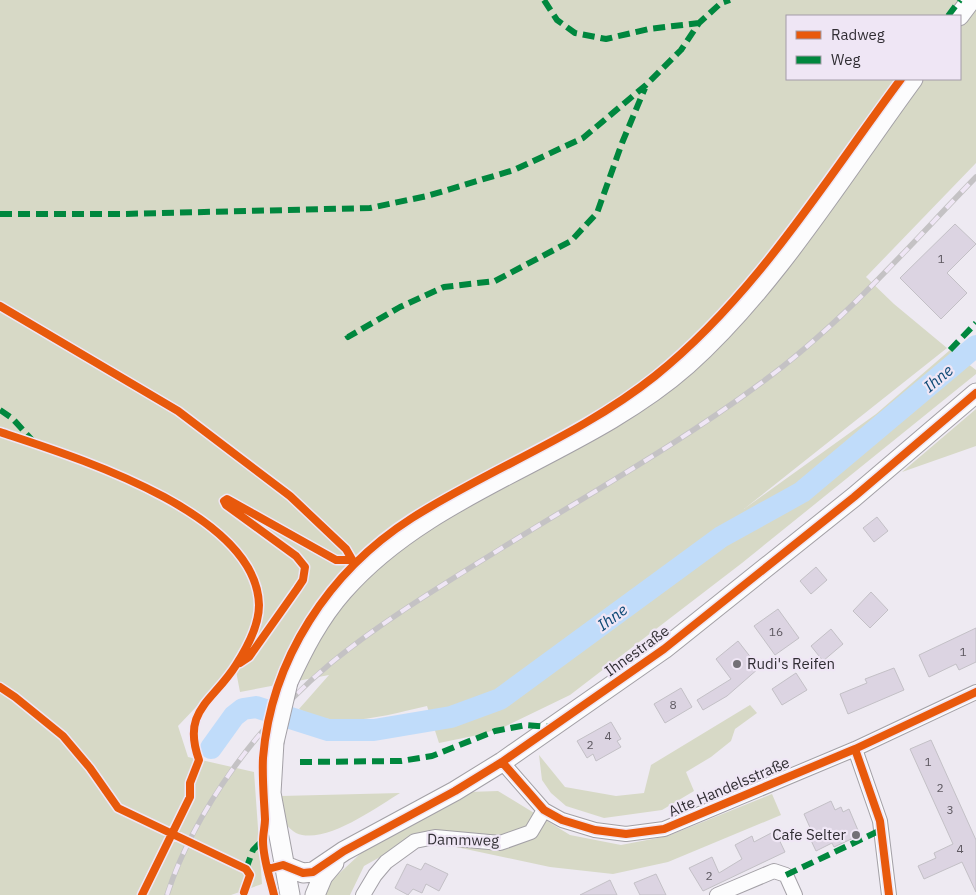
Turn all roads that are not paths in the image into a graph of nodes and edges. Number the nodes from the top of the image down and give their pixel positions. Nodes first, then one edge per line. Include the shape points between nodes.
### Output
1 (971, 0) edge
2 (960, 15) edge
3 (911, 80) edge
4 (976, 393) edge
5 (976, 692) edge
6 (855, 749) junction
7 (502, 762) junction
8 (544, 810) junction
9 (344, 851) junction
10 (283, 865) junction
11 (290, 895) edge
12 (315, 895) edge
13 (363, 895) edge
14 (717, 895) edge
15 (795, 895) edge
16 (890, 895) edge

1 - 2 main road
3 - 10 main road, bridge via 765,281 687,364 623,414 465,498 420,526 362,571 342,591 309,638 288,682 280,708 271,794
4 - 7 main road, Ihnestraße via 854,497 678,638
5 - 6 street, Alte Handelsstraße
6 - 8 street, Alte Handelsstraße via 664,829 626,834 595,830 562,820
6 - 16 street via 880,821
7 - 8 street, Alte Handelsstraße
7 - 9 main road, Ihnestraße
8 - 13 street, Dammweg via 531,832 500,843 435,837 415,841 386,862
9 - 10 main road, Ihnestraße via 313,872 303,873
9 - 12 main road via 324,876
10 - 11 main road
14 - 15 street via 774,871 786,875

